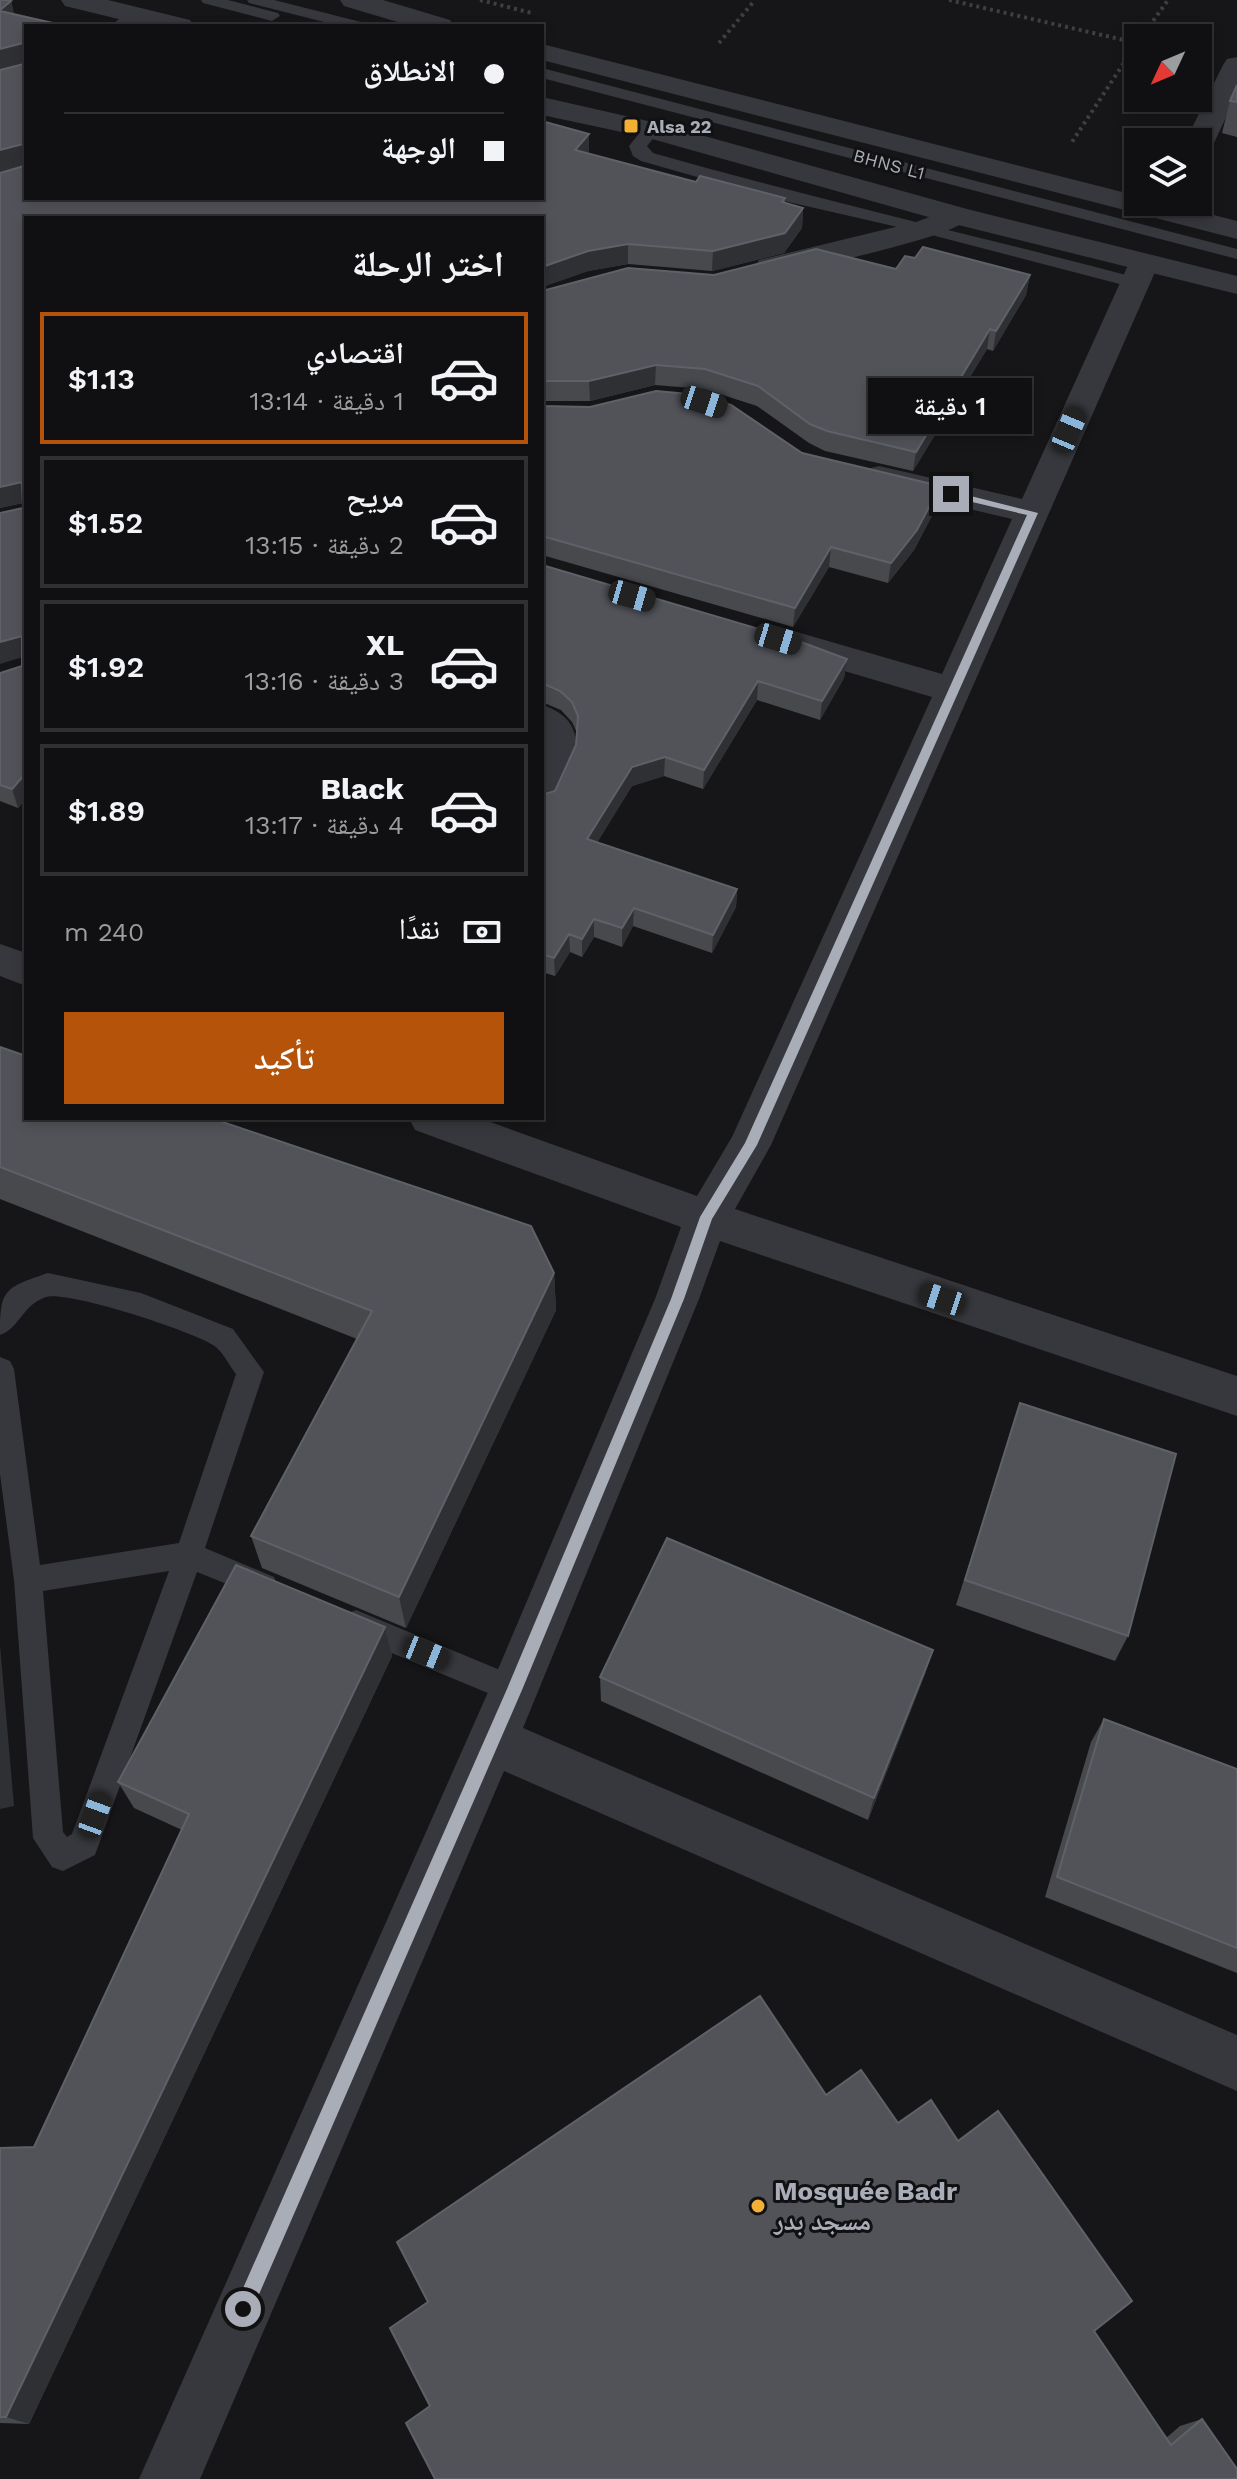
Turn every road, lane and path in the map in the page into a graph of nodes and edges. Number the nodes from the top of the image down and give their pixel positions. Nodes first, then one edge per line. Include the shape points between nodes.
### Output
1 (75, 0) edge
2 (209, 0) edge
3 (255, 0) edge
4 (354, 0) edge
5 (755, 0) edge
6 (949, 0) edge
7 (1168, 0) edge
8 (132, 22) edge
9 (156, 24) edge
10 (302, 24) edge
11 (351, 24) edge
12 (433, 24) edge
13 (1151, 24) edge
14 (1124, 38) edge
15 (719, 43) dead end
16 (544, 53) edge
17 (1124, 64) edge
18 (1237, 65) edge
19 (544, 74) edge
20 (544, 85) edge
21 (544, 106) edge
22 (1206, 128) edge
23 (651, 130) junction
24 (1046, 183) junction
25 (1124, 198) edge
26 (957, 216) junction
27 (1196, 216) edge
28 (927, 228) junction
29 (1237, 230) edge
30 (1237, 254) edge
31 (1237, 261) edge
32 (1140, 273) junction
33 (741, 275) edge
34 (1237, 285) edge
35 (843, 469) edge
36 (1033, 513) junction
37 (756, 632) edge
38 (953, 690) junction
39 (544, 720) edge
40 (544, 792) edge
41 (0, 959) edge
42 (24, 969) edge
43 (436, 1120) edge
44 (707, 1217) junction
45 (0, 1324) edge
46 (0, 1369) edge
47 (1237, 1396) edge
48 (189, 1555) junction
49 (28, 1580) junction
50 (293, 1598) edge
51 (337, 1617) edge
52 (514, 1690) junction
53 (492, 1740) junction
54 (1237, 2063) edge
55 (169, 2479) edge

1 - 8 street
2 - 10 lane
3 - 11 lane
4 - 12 street
5 - 15 path
6 - 14 path
7 - 13 path
8 - 9 street
16 - 24 street
17 - 24 path
18 - 22 street
19 - 30 lane, BHNS L1
20 - 31 lane, BHNS L1
21 - 23 street
23 - 26 street
23 - 28 lane via 638,146 647,157
24 - 25 street
26 - 28 street
26 - 32 street
27 - 29 street
28 - 32 lane
28 - 33 street
32 - 34 street
32 - 36 street
35 - 36 street
36 - 38 street
37 - 38 street
38 - 44 street via 750,1145
39 - 40 street via 555,728 560,754
41 - 42 street
43 - 44 street
44 - 47 street
44 - 52 street
45 - 48 lane via 18,1298 48,1284 141,1304 224,1337 250,1372
46 - 49 lane
48 - 49 lane
48 - 49 lane via 84,1844 63,1856 48,1838
48 - 50 lane
51 - 52 lane
52 - 53 street
53 - 54 street
53 - 55 street

